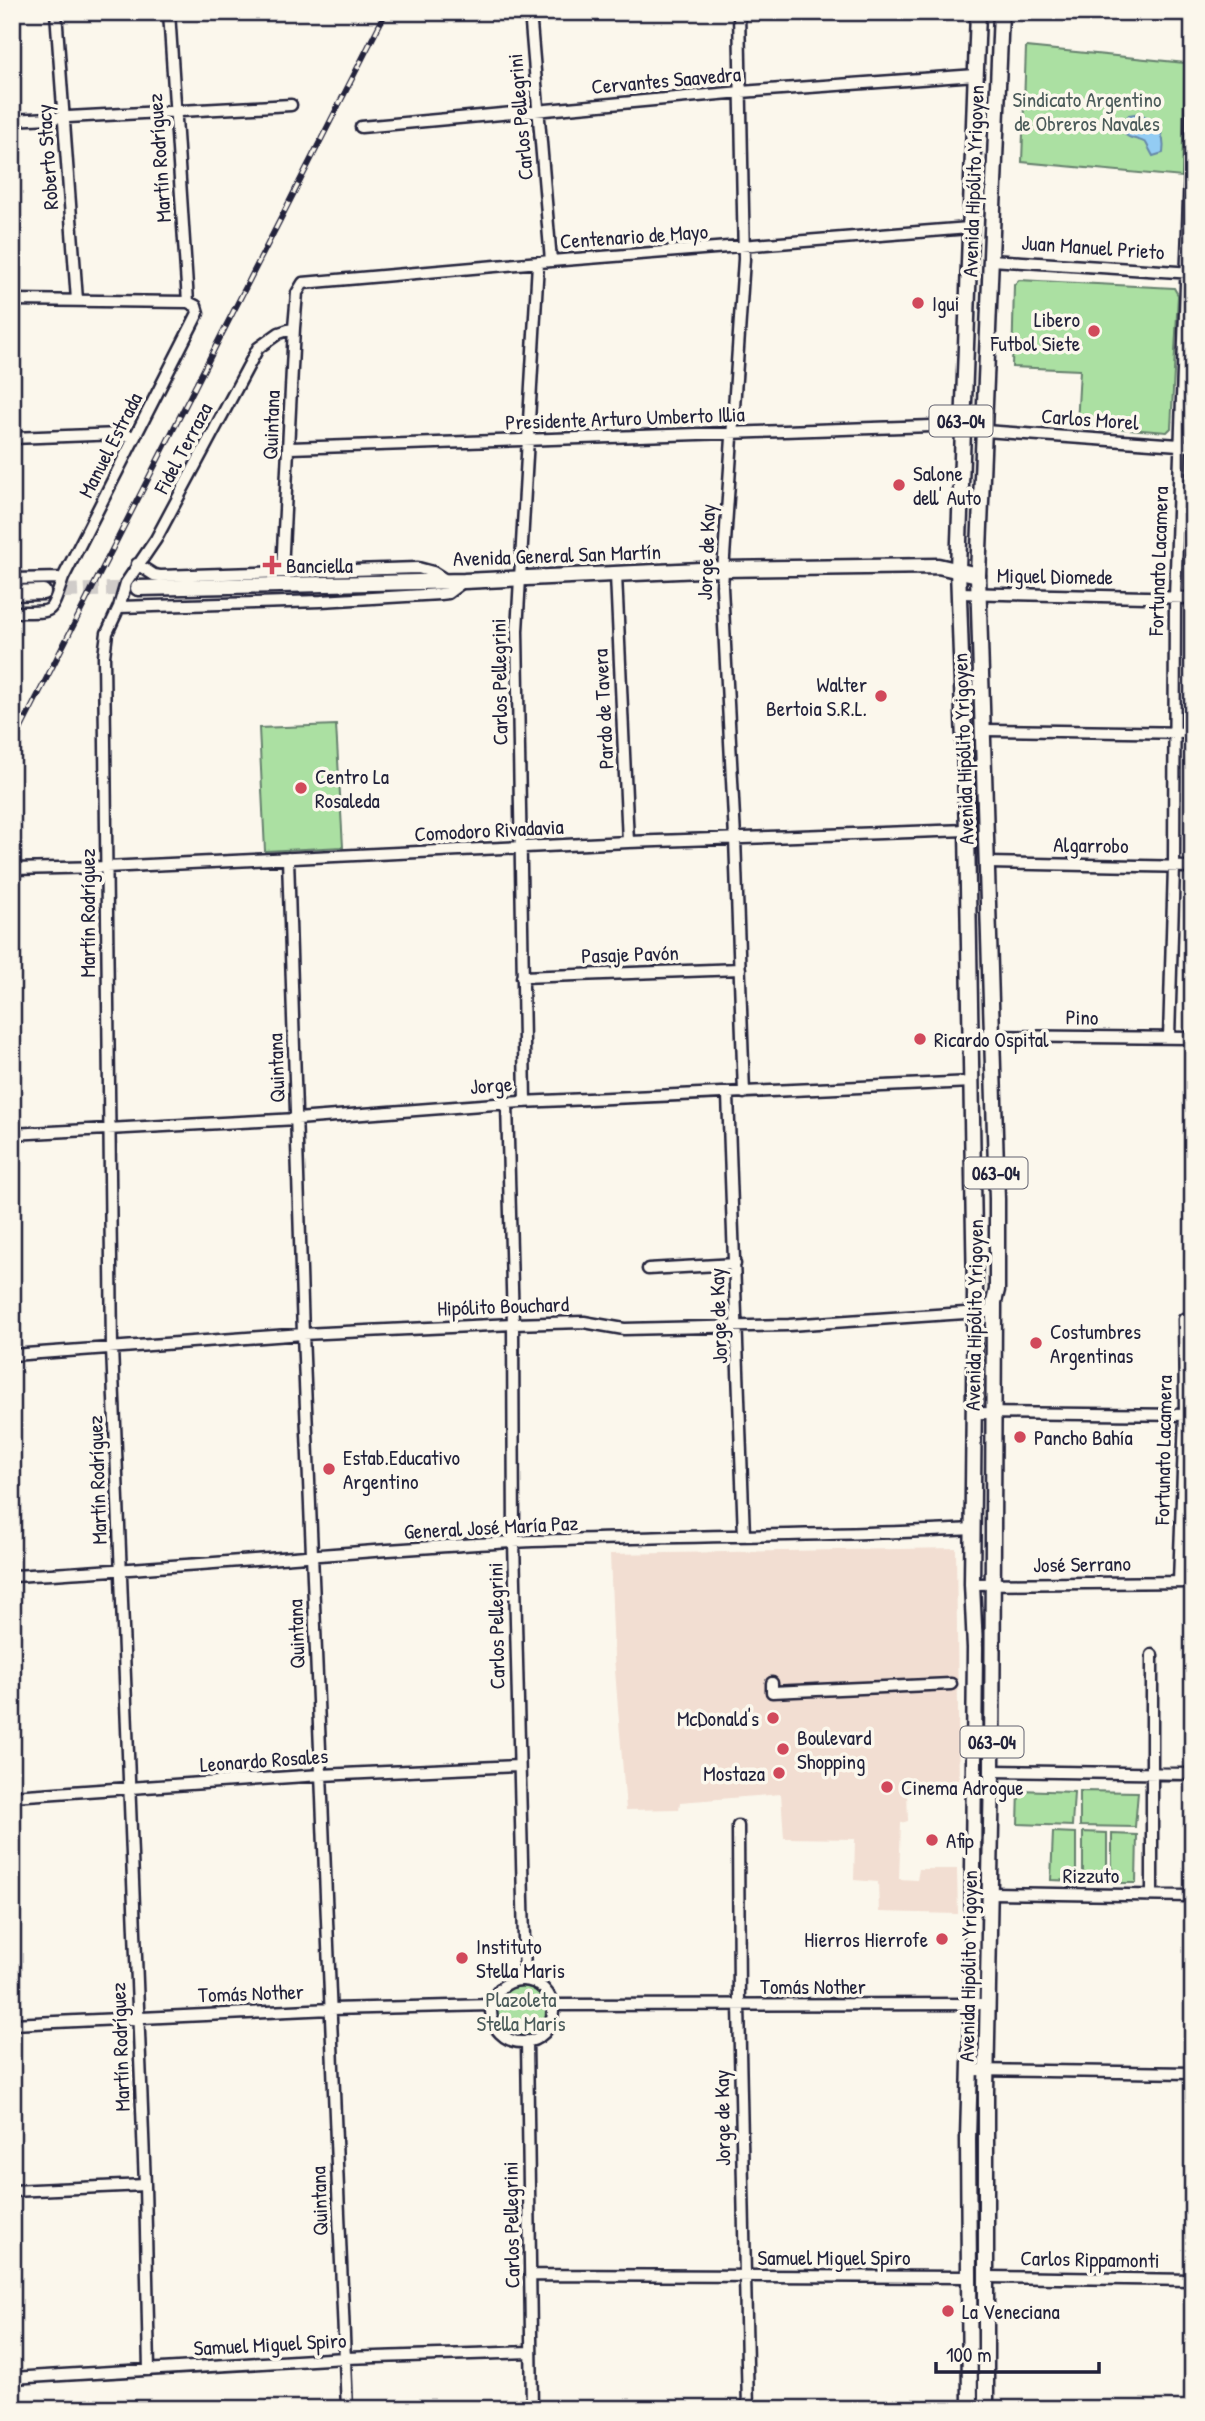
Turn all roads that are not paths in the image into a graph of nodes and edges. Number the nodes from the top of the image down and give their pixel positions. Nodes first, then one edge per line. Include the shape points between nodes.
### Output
1 (56, 12) edge
2 (169, 12) edge
3 (530, 12) edge
4 (739, 12) edge
5 (978, 12) edge
6 (1001, 12) edge
7 (976, 75) junction
8 (1193, 85) edge
9 (741, 92) junction
10 (290, 105) dead end
11 (174, 110) junction
12 (540, 112) junction
13 (63, 117) junction
14 (12, 120) edge
15 (360, 127) dead end
16 (969, 228) junction
17 (744, 247) junction
18 (991, 260) junction
19 (551, 261) junction
20 (538, 262) junction
21 (1189, 273) edge
22 (303, 283) joint
23 (12, 300) edge
24 (77, 300) junction
25 (188, 302) junction
26 (289, 330) junction
27 (961, 425) junction
28 (985, 431) junction
29 (733, 434) junction
30 (135, 437) junction
31 (12, 438) edge
32 (526, 440) junction
33 (1181, 445) junction
34 (1193, 446) edge
35 (290, 448) junction
36 (137, 564) junction
37 (722, 569) junction
38 (958, 569) junction
39 (282, 571) junction
40 (616, 575) junction
41 (978, 575) junction
42 (63, 578) junction
43 (518, 578) junction
44 (12, 579) edge
45 (448, 581) junction
46 (464, 581) junction
47 (138, 588) tunnel mouth
48 (122, 592) joint
49 (12, 593) edge
50 (50, 593) junction
51 (958, 593) junction
52 (978, 594) junction
53 (1175, 598) junction
54 (1193, 598) edge
55 (120, 607) junction
56 (12, 612) edge
57 (984, 730) junction
58 (1173, 733) junction
59 (1193, 733) edge
60 (967, 830) junction
61 (735, 838) junction
62 (628, 842) junction
63 (521, 848) junction
64 (288, 858) junction
65 (988, 863) junction
66 (1174, 866) junction
67 (106, 867) junction
68 (1193, 867) edge
69 (12, 869) edge
70 (740, 969) junction
71 (522, 977) junction
72 (971, 1036) junction
73 (992, 1036) junction
74 (1169, 1038) junction
75 (1193, 1038) edge
76 (972, 1082) junction
77 (744, 1093) junction
78 (728, 1095) junction
79 (525, 1102) junction
80 (507, 1103) junction
81 (297, 1119) junction
82 (108, 1127) junction
83 (12, 1134) edge
84 (735, 1264) junction
85 (648, 1269) dead end
86 (994, 1311) junction
87 (974, 1313) junction
88 (1184, 1319) dead end
89 (513, 1324) junction
90 (738, 1325) junction
91 (303, 1335) junction
92 (112, 1348) junction
93 (12, 1355) edge
94 (973, 1413) junction
95 (994, 1415) junction
96 (1189, 1415) edge
97 (973, 1529) junction
98 (744, 1536) junction
99 (513, 1542) junction
100 (313, 1557) junction
101 (120, 1571) junction
102 (12, 1576) edge
103 (1179, 1582) junction
104 (1193, 1582) edge
105 (972, 1584) junction
106 (992, 1584) junction
107 (1152, 1655) dead end
108 (772, 1683) dead end
109 (951, 1684) dead end
110 (518, 1766) junction
111 (992, 1771) junction
112 (1152, 1772) junction
113 (1193, 1774) edge
114 (321, 1775) junction
115 (129, 1788) junction
116 (12, 1796) edge
117 (738, 1826) dead end
118 (989, 1893) junction
119 (1152, 1895) junction
120 (1193, 1896) edge
121 (525, 1980) junction
122 (971, 2004) junction
123 (989, 2004) junction
124 (491, 2005) junction
125 (553, 2005) junction
126 (739, 2005) junction
127 (331, 2009) junction
128 (138, 2017) junction
129 (12, 2024) edge
130 (527, 2041) junction
131 (970, 2070) junction
132 (987, 2070) junction
133 (1193, 2073) edge
134 (145, 2185) junction
135 (12, 2191) edge
136 (532, 2275) junction
137 (745, 2276) junction
138 (968, 2277) junction
139 (986, 2277) junction
140 (1193, 2280) edge
141 (530, 2352) junction
142 (345, 2358) junction
143 (149, 2370) junction
144 (12, 2378) edge
145 (347, 2409) edge
146 (532, 2409) edge
147 (748, 2409) edge
148 (970, 2409) edge
149 (986, 2409) edge

1 - 13 street, Roberto Stacy
2 - 11 street, Martín Rodríguez
3 - 12 street, Carlos Pellegrini
4 - 9 street, Jorge de Kay
5 - 7 main road, Avenida Hipólito Yrigoyen / 063-04
6 - 18 main road, Avenida Hipólito Yrigoyen / 063-04
7 - 9 street, Cervantes Saavedra
7 - 16 main road, Avenida Hipólito Yrigoyen / 063-04
8 - 21 street, Fortunato Lacamera
9 - 12 street, Cervantes Saavedra
9 - 17 street, Jorge de Kay
10 - 11 street
11 - 13 street
11 - 25 street, Martín Rodríguez
12 - 15 street, Cervantes Saavedra
12 - 19 street, Carlos Pellegrini
13 - 14 street
13 - 24 street, Roberto Stacy
16 - 17 street, Centenario de Mayo
16 - 27 main road, Avenida Hipólito Yrigoyen / 063-04
17 - 19 street, Centenario de Mayo
17 - 29 street, Jorge de Kay
18 - 21 street, Juan Manuel Prieto
18 - 28 main road, Avenida Hipólito Yrigoyen / 063-04
19 - 20 street, Centenario de Mayo
20 - 22 street, Centenario de Mayo
20 - 32 street, Carlos Pellegrini
21 - 33 street, Fortunato Lacamera
22 - 26 street, Quintana
23 - 24 street
24 - 25 street
25 - 30 street, Manuel Estrada via 198,313
26 - 35 street, Quintana
26 - 36 street, Fidel Terraza via 258,348 156,539
27 - 29 street, Presidente Arturo Umberto Illia
27 - 38 main road, Avenida Hipólito Yrigoyen / 063-04
28 - 33 street, Carlos Morel
28 - 41 main road, Avenida Hipólito Yrigoyen / 063-04
29 - 32 street, Presidente Arturo Umberto Illia
29 - 37 street, Jorge de Kay
30 - 31 street
30 - 42 street, Manuel Estrada
32 - 35 street, Presidente Arturo Umberto Illia
32 - 43 street, Carlos Pellegrini
33 - 34 street, Carlos Morel
33 - 53 street, Fortunato Lacamera
35 - 39 street, Quintana
36 - 39 street via 160,576
36 - 48 street, Fidel Terraza
37 - 38 main road, Avenida General San Martín
37 - 40 main road, Avenida General San Martín
37 - 61 street, Jorge de Kay
38 - 41 main road, Avenida General San Martín
38 - 51 main road, Avenida Hipólito Yrigoyen / 063-04
39 - 45 street via 418,568
40 - 43 main road, Avenida General San Martín
40 - 62 street, Pardo de Tavera
41 - 52 main road, Avenida Hipólito Yrigoyen / 063-04
42 - 44 street
42 - 50 street, Manuel Estrada
43 - 46 main road, Avenida General San Martín
43 - 63 street, Carlos Pellegrini
45 - 46 main road, Avenida General San Martín
45 - 47 main road, Avenida General San Martín
46 - 55 street via 440,594
48 - 55 street, Martín Rodríguez
49 - 50 main road
50 - 56 street via 54,607 49,611
51 - 52 street, Miguel Diomede
51 - 60 main road, Avenida Hipólito Yrigoyen / 063-04
52 - 53 street, Miguel Diomede
52 - 57 main road, Avenida Hipólito Yrigoyen / 063-04
53 - 54 street, Miguel Diomede
53 - 58 street, Fortunato Lacamera
55 - 67 street, Martín Rodríguez via 107,633 104,656
57 - 58 street
57 - 65 main road, Avenida Hipólito Yrigoyen / 063-04
58 - 59 street
58 - 66 street, Fortunato Lacamera
60 - 61 street, Comodoro Rivadavia
60 - 72 main road, Avenida Hipólito Yrigoyen / 063-04
61 - 62 street, Comodoro Rivadavia
61 - 70 street, Jorge de Kay
62 - 63 street, Comodoro Rivadavia
63 - 64 street, Comodoro Rivadavia
63 - 71 street, Carlos Pellegrini
64 - 67 street, Comodoro Rivadavia
64 - 81 street, Quintana
65 - 66 street, Algarrobo
65 - 73 main road, Avenida Hipólito Yrigoyen / 063-04
66 - 68 street, Algarrobo
66 - 74 street, Fortunato Lacamera
67 - 69 street, Comodoro Rivadavia
67 - 82 street, Martín Rodríguez
70 - 71 street, Pasaje Pavón
70 - 77 street, Jorge de Kay
71 - 79 street, Carlos Pellegrini
72 - 73 street, Pino
72 - 76 main road, Avenida Hipólito Yrigoyen / 063-04
73 - 74 street, Pino
73 - 86 main road, Avenida Hipólito Yrigoyen / 063-04 via 997,1199
74 - 75 street, Pino
76 - 77 street, Jorge
76 - 87 main road, Avenida Hipólito Yrigoyen / 063-04
77 - 78 street, Jorge
78 - 79 street, Jorge
78 - 84 street, Jorge de Kay
79 - 80 street, Jorge
80 - 81 street, Jorge
80 - 89 street, Carlos Pellegrini
81 - 82 street, Jorge
81 - 91 street, Quintana
82 - 83 street, Jorge
82 - 92 street, Martín Rodríguez
84 - 85 street
84 - 90 street, Jorge de Kay
86 - 87 street, Hipólito Bouchard
86 - 95 main road, Avenida Hipólito Yrigoyen / 063-04
87 - 90 street, Hipólito Bouchard
87 - 94 main road, Avenida Hipólito Yrigoyen / 063-04
88 - 96 street, Fortunato Lacamera
89 - 90 street, Hipólito Bouchard via 584,1322 624,1329
89 - 91 street, Hipólito Bouchard
89 - 99 street, Carlos Pellegrini
90 - 98 street, Jorge de Kay
91 - 92 street, Hipólito Bouchard
91 - 100 street, Quintana
92 - 93 street, Hipólito Bouchard
92 - 101 street, Martín Rodríguez
94 - 95 street
94 - 97 main road, Avenida Hipólito Yrigoyen / 063-04
95 - 96 street
95 - 106 main road, Avenida Hipólito Yrigoyen / 063-04
96 - 103 street, Fortunato Lacamera
97 - 98 street, General José María Paz
97 - 105 main road, Avenida Hipólito Yrigoyen / 063-04
98 - 99 street, General José María Paz
99 - 100 street, General José María Paz
99 - 110 street, Carlos Pellegrini
100 - 101 street, General José María Paz
100 - 114 street, Quintana
101 - 102 street, General José María Paz
101 - 115 street, Martín Rodríguez
103 - 104 street, José Serrano
103 - 106 street, José Serrano
105 - 106 street, José Serrano
105 - 122 main road, Avenida Hipólito Yrigoyen / 063-04
106 - 111 main road, Avenida Hipólito Yrigoyen / 063-04
107 - 112 street
108 - 109 street via 772,1692
110 - 114 street, Leonardo Rosales
110 - 121 street, Carlos Pellegrini
111 - 112 street
111 - 118 main road, Avenida Hipólito Yrigoyen / 063-04
112 - 113 street
112 - 119 street
114 - 115 street, Leonardo Rosales
114 - 127 street, Quintana
115 - 116 street, Leonardo Rosales
115 - 128 street, Martín Rodríguez
117 - 126 street, Jorge de Kay
118 - 119 street, Rizzuto
118 - 123 main road, Avenida Hipólito Yrigoyen / 063-04
119 - 120 street, Rizzuto
121 - 124 street via 507,1983
121 - 125 street via 543,1988
122 - 123 street, Tomás Nother
122 - 126 street, Tomás Nother
122 - 131 main road, Avenida Hipólito Yrigoyen / 063-04
123 - 132 main road, Avenida Hipólito Yrigoyen / 063-04
124 - 127 street, Tomás Nother
124 - 130 street via 493,2022 503,2035
125 - 126 street, Tomás Nother
125 - 130 street via 544,2032
126 - 137 street, Jorge de Kay
127 - 128 street, Tomás Nother
127 - 142 street, Quintana
128 - 129 street, Tomás Nother
128 - 134 street, Martín Rodríguez
130 - 136 street, Carlos Pellegrini
131 - 132 street
131 - 138 main road, Avenida Hipólito Yrigoyen / 063-04
132 - 133 street
132 - 139 main road, Avenida Hipólito Yrigoyen / 063-04
134 - 135 street
134 - 143 street, Martín Rodríguez
136 - 137 street, Samuel Miguel Spiro
136 - 141 street, Carlos Pellegrini
137 - 138 street, Samuel Miguel Spiro
137 - 147 street, Jorge de Kay
138 - 148 main road, Avenida Hipólito Yrigoyen / 063-04
139 - 140 street, Carlos Rippamonti
139 - 149 main road, Avenida Hipólito Yrigoyen / 063-04
141 - 142 street, Samuel Miguel Spiro
141 - 146 street, Carlos Pellegrini
142 - 143 street, Samuel Miguel Spiro
142 - 145 street, Quintana
143 - 144 street, Samuel Miguel Spiro

